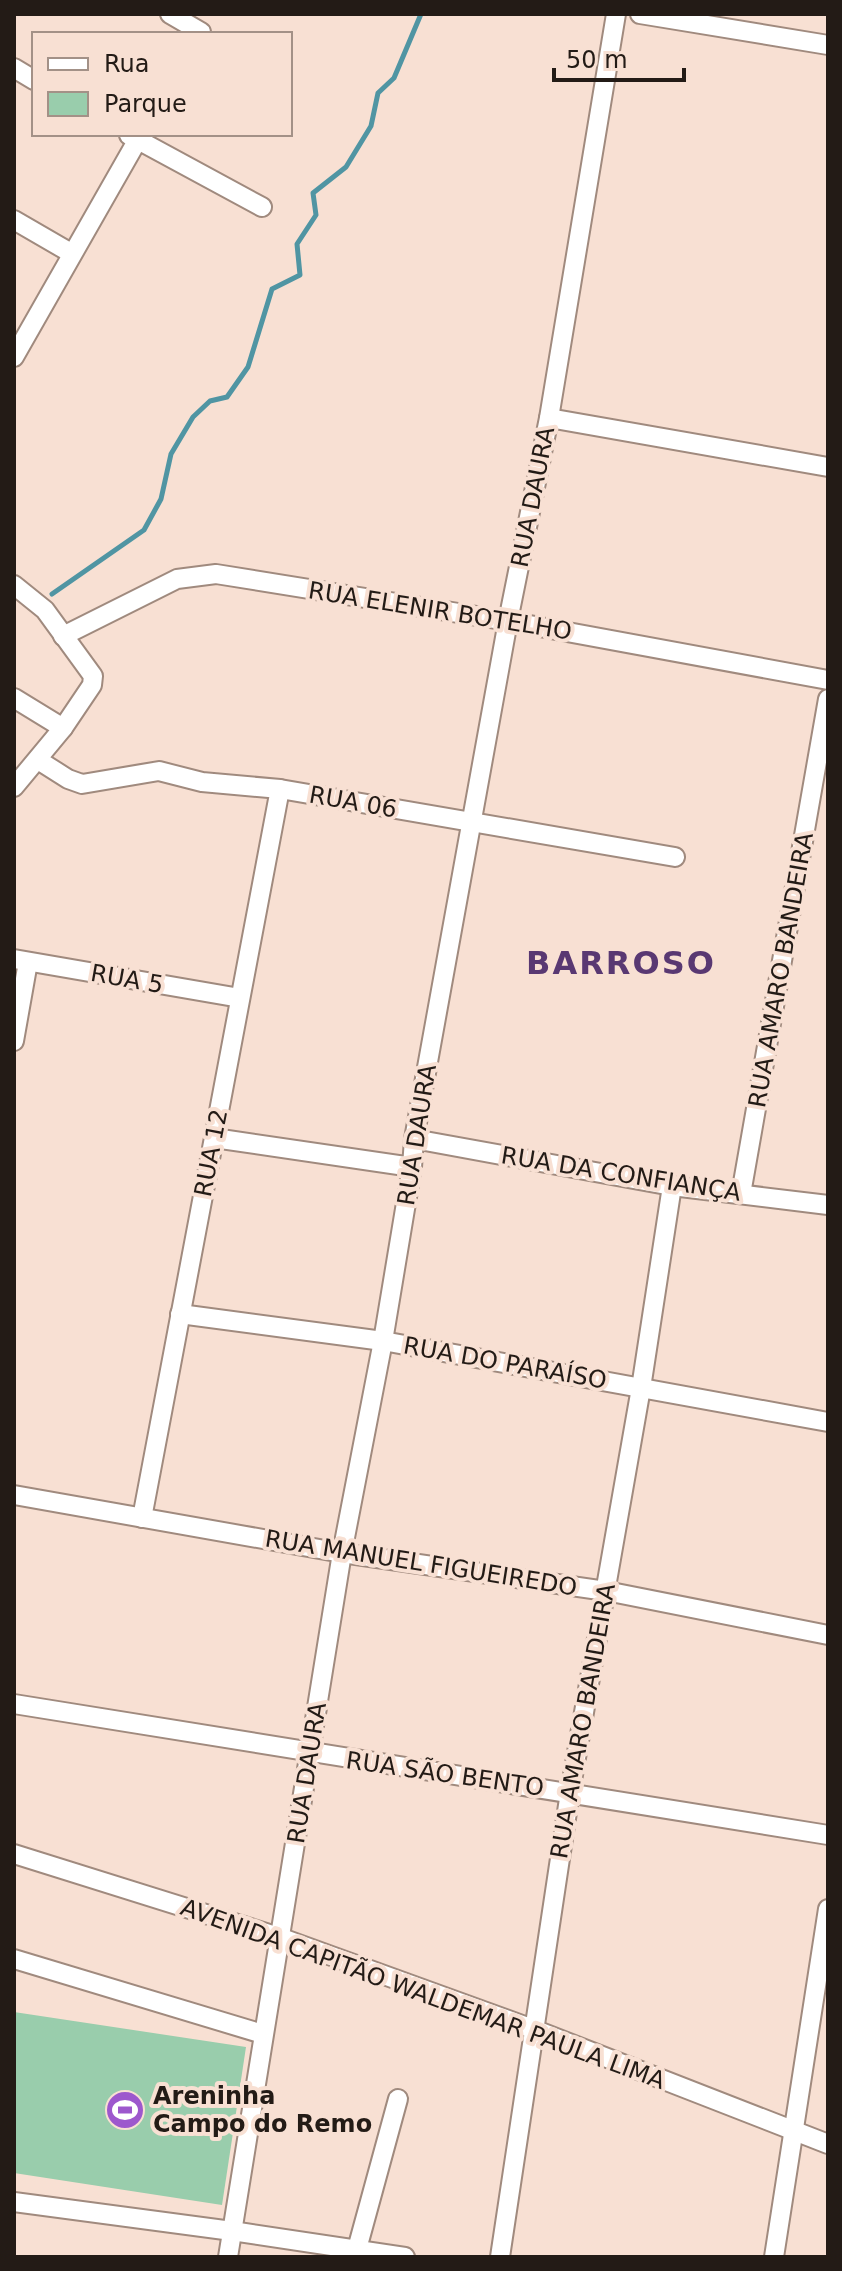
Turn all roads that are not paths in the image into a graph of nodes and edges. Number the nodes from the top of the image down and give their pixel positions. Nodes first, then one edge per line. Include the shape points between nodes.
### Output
1 (170, 14) edge
2 (211, 14) edge
3 (616, 14) edge
4 (640, 14) edge
5 (198, 32) edge
6 (201, 32) edge
7 (828, 45) edge
8 (14, 68) edge
9 (32, 79) edge
10 (135, 136) edge
11 (262, 207) dead end
12 (14, 220) edge
13 (71, 253) junction
14 (14, 357) edge
15 (549, 418) junction
16 (828, 467) edge
17 (14, 585) edge
18 (508, 621) junction
19 (63, 636) junction
20 (828, 680) edge
21 (14, 698) edge
22 (828, 699) edge
23 (63, 728) junction
24 (38, 760) junction
25 (14, 787) edge
26 (280, 789) junction
27 (473, 823) junction
28 (675, 857) dead end
29 (21, 961) edge
30 (240, 998) junction
31 (14, 1041) edge
32 (214, 1138) junction
33 (414, 1139) junction
34 (412, 1167) junction
35 (672, 1186) junction
36 (741, 1194) junction
37 (828, 1205) edge
38 (180, 1314) junction
39 (383, 1341) junction
40 (641, 1388) junction
41 (828, 1422) edge
42 (14, 1495) edge
43 (142, 1518) junction
44 (342, 1553) junction
45 (606, 1591) junction
46 (828, 1635) edge
47 (14, 1704) edge
48 (310, 1754) junction
49 (570, 1792) junction
50 (828, 1835) edge
51 (14, 1854) edge
52 (828, 1909) edge
53 (279, 1937) junction
54 (14, 1959) edge
55 (820, 2012) edge
56 (533, 2029) junction
57 (263, 2034) junction
58 (398, 2099) dead end
59 (793, 2130) junction
60 (828, 2144) edge
61 (14, 2202) edge
62 (232, 2231) junction
63 (357, 2249) junction
64 (228, 2257) edge
65 (405, 2257) edge
66 (500, 2257) edge
67 (774, 2257) edge

1 - 5 street
2 - 6 street
3 - 15 street, RUA DAURA
4 - 7 street
8 - 9 street
10 - 11 street
10 - 13 street
12 - 13 street
13 - 14 street
15 - 16 street
15 - 18 street, RUA DAURA
17 - 19 street via 45,610
18 - 19 street, RUA ELENIR BOTELHO via 199,574 177,579
18 - 20 street, RUA ELENIR BOTELHO
18 - 27 street, RUA DAURA
19 - 23 street via 93,676
21 - 23 street
22 - 36 street, RUA AMARO BANDEIRA
23 - 24 street
24 - 25 street
24 - 26 street, RUA 06 via 82,784 159,771 202,782
26 - 27 street, RUA 06
26 - 30 street, RUA 12
27 - 28 street, RUA 06
27 - 33 street, RUA DAURA
29 - 30 street, RUA 5
29 - 31 street
30 - 32 street, RUA 12
32 - 34 street
32 - 38 street, RUA 12
33 - 34 street, RUA DAURA
33 - 35 street, RUA DA CONFIANÇA
34 - 39 street, RUA DAURA
35 - 36 street, RUA DA CONFIANÇA
35 - 40 street, RUA AMARO BANDEIRA
36 - 37 street, RUA DA CONFIANÇA
38 - 39 street, RUA DO PARAÍSO
38 - 43 street, RUA 12
39 - 40 street, RUA DO PARAÍSO
39 - 44 street, RUA DAURA
40 - 41 street, RUA DO PARAÍSO
40 - 45 street, RUA AMARO BANDEIRA
42 - 43 street, RUA MANUEL FIGUEIREDO
43 - 44 street, RUA MANUEL FIGUEIREDO
44 - 45 street, RUA MANUEL FIGUEIREDO
44 - 48 street, RUA DAURA
45 - 46 street, RUA MANUEL FIGUEIREDO
45 - 49 street, RUA AMARO BANDEIRA
47 - 48 street, RUA SÃO BENTO
48 - 49 street, RUA SÃO BENTO
48 - 53 street, RUA DAURA
49 - 50 street, RUA SÃO BENTO
49 - 56 street, RUA AMARO BANDEIRA
51 - 53 street, AVENIDA CAPITÃO WALDEMAR PAULA LIMA
52 - 55 street
53 - 56 street, AVENIDA CAPITÃO WALDEMAR PAULA LIMA
53 - 57 street, RUA DAURA
54 - 57 street
55 - 59 street
56 - 59 street, AVENIDA CAPITÃO WALDEMAR PAULA LIMA
56 - 66 street, RUA AMARO BANDEIRA
57 - 62 street, RUA DAURA
58 - 63 street
59 - 60 street, AVENIDA CAPITÃO WALDEMAR PAULA LIMA
59 - 67 street
61 - 62 street
62 - 63 street
62 - 64 street, RUA DAURA
63 - 65 street

